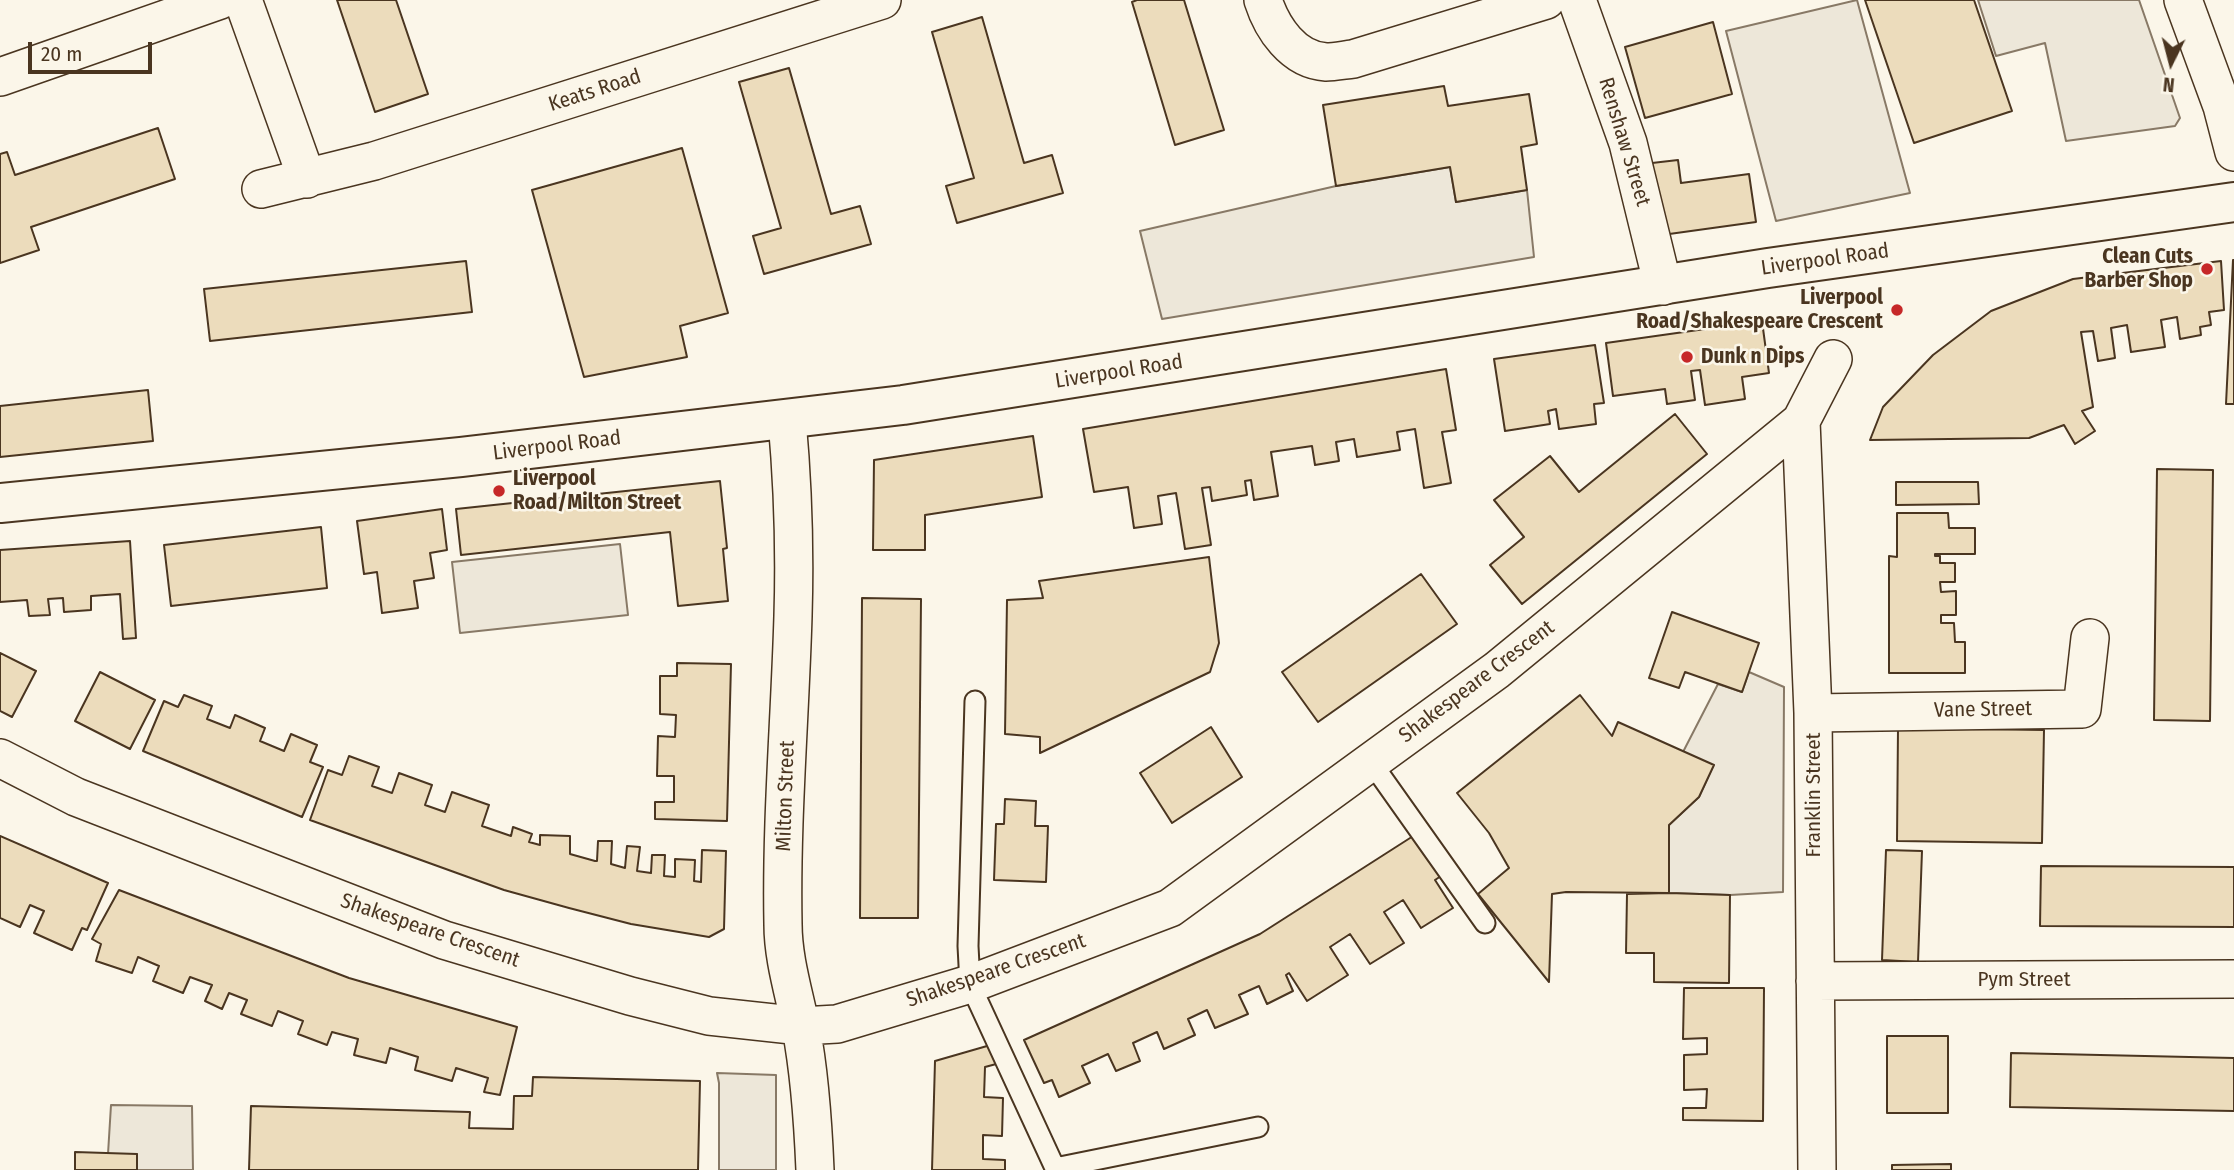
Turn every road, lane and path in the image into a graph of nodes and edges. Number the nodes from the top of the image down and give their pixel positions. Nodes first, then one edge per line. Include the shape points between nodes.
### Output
1 (220, 0) edge
2 (243, 0) edge
3 (881, 0) edge
4 (1263, 0) edge
5 (1546, 0) edge
6 (1577, 0) edge
7 (2183, 0) edge
8 (0, 77) edge
9 (2234, 152) edge
10 (307, 179) junction
11 (261, 189) dead end
12 (2234, 202) edge
13 (1664, 286) junction
14 (1833, 359) dead end
15 (788, 420) junction
16 (1801, 421) junction
17 (0, 503) edge
18 (2090, 638) dead end
19 (975, 701) dead end
20 (1813, 713) junction
21 (0, 758) edge
22 (1371, 762) junction
23 (1485, 923) dead end
24 (2234, 979) edge
25 (1815, 981) junction
26 (970, 984) junction
27 (801, 1026) junction
28 (1258, 1127) dead end
29 (815, 1170) edge
30 (1816, 1170) edge

1 - 8 street
2 - 10 street
3 - 10 street, Keats Road
4 - 5 street via 1284,39 1301,55 1325,62 1353,59
6 - 13 street, Renshaw Street via 1628,144
7 - 9 street
10 - 11 street, Keats Road
12 - 13 main road, Liverpool Road
13 - 15 main road, Liverpool Road
14 - 16 street, Shakespeare Crescent
15 - 17 main road, Liverpool Road
15 - 27 street, Milton Street via 794,497 793,613 783,926
16 - 20 street, Franklin Street
16 - 22 street, Shakespeare Crescent via 1497,670
18 - 20 street, Vane Street via 2082,709
19 - 26 lane
20 - 25 street, Franklin Street
21 - 27 street, Shakespeare Crescent via 76,797 444,940 709,1016
22 - 23 lane
22 - 26 street, Shakespeare Crescent via 1170,908
24 - 25 street, Pym Street
25 - 30 street, Franklin Street
26 - 27 street, Shakespeare Crescent via 837,1024
26 - 28 lane via 1055,1168
27 - 29 street, Milton Street via 812,1093

